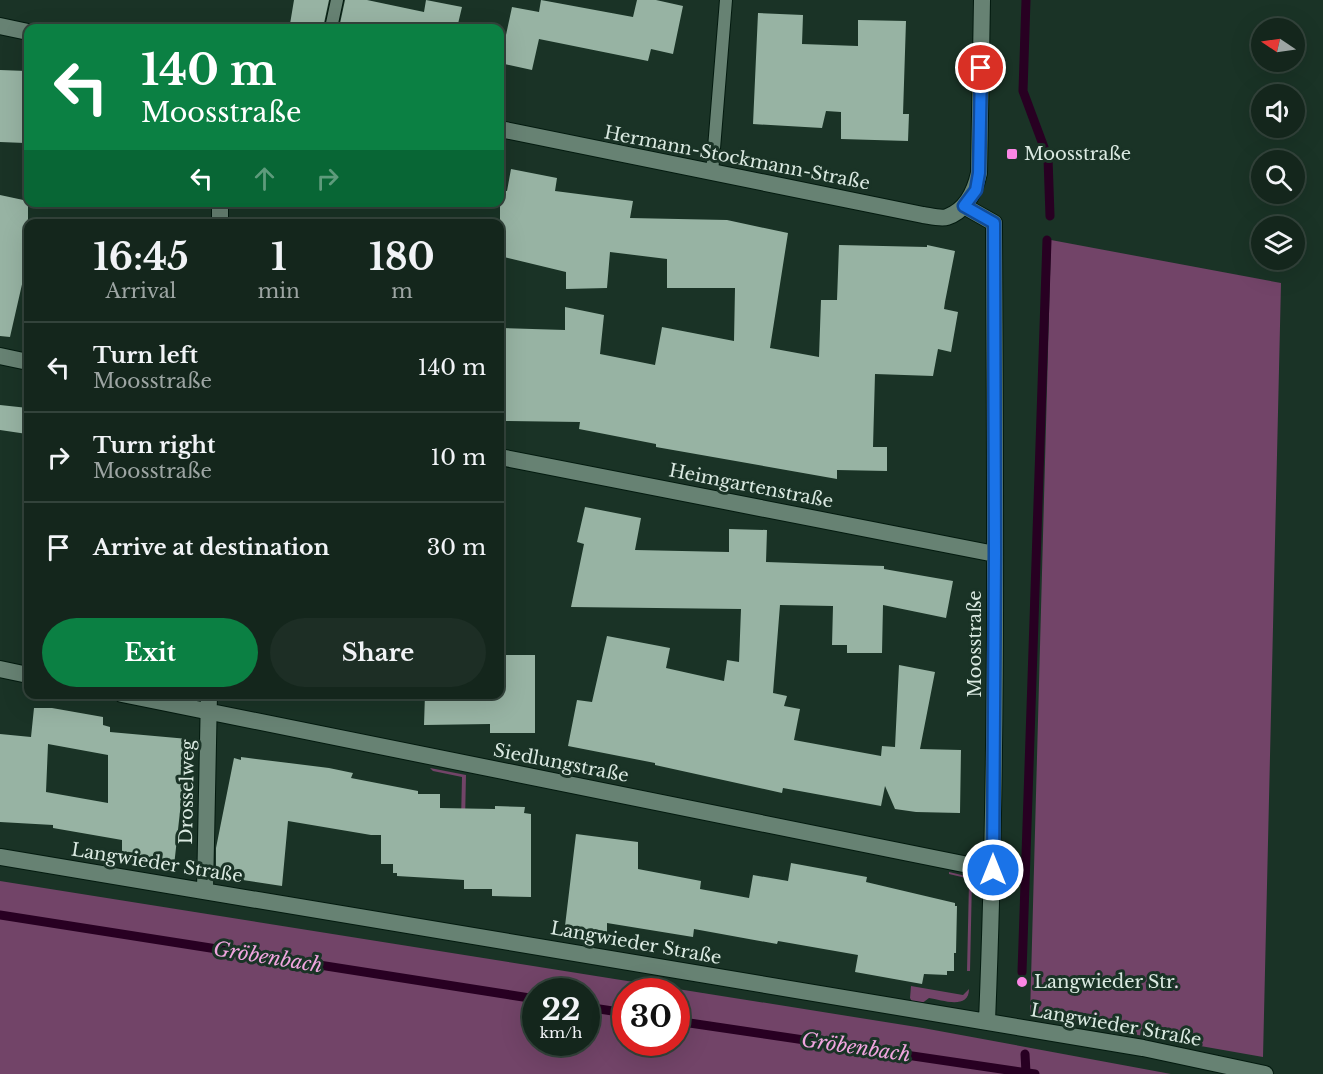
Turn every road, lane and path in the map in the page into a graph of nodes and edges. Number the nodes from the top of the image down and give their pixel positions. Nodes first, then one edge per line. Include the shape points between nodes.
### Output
1 (337, 0) edge
2 (726, 0) edge
3 (982, 0) edge
4 (332, 24) edge
5 (0, 26) edge
6 (24, 31) edge
7 (504, 130) edge
8 (712, 173) junction
9 (964, 206) junction
10 (0, 356) edge
11 (24, 361) edge
12 (504, 458) edge
13 (995, 554) junction
14 (0, 669) edge
15 (24, 674) edge
16 (146, 699) edge
17 (209, 699) edge
18 (208, 712) junction
19 (0, 857) edge
20 (993, 870) junction
21 (205, 891) junction
22 (987, 1022) junction
23 (1265, 1074) edge

1 - 4 lane
2 - 8 lane
3 - 9 street via 979,173 976,190
5 - 6 street
7 - 8 street, Hermann-Stockmann-Straße
8 - 9 street, Hermann-Stockmann-Straße via 923,215 946,217
9 - 13 street, Moosstraße via 994,223
10 - 11 street
12 - 13 street, Heimgartenstraße
13 - 20 street, Moosstraße
14 - 15 street
16 - 18 street, Siedlungstraße
17 - 18 street, Drosselweg
18 - 20 street, Siedlungstraße
18 - 21 street, Drosselweg
19 - 21 street, Langwieder Straße
20 - 22 street, Moosstraße
21 - 22 street, Langwieder Straße
22 - 23 street, Langwieder Straße via 1143,1048

